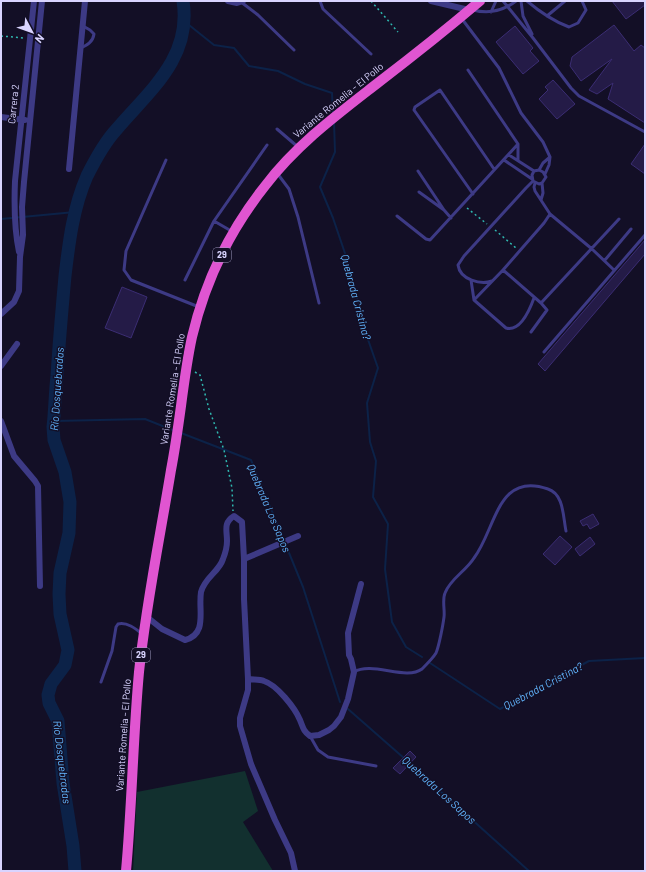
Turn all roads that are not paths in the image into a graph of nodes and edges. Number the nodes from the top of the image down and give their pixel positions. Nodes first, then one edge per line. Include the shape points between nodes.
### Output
1 (34, 1) edge
2 (42, 1) edge
3 (85, 1) edge
4 (228, 1) edge
5 (242, 1) edge
6 (320, 1) edge
7 (431, 1) edge
8 (480, 1) edge
9 (496, 1) edge
10 (503, 1) edge
11 (516, 1) edge
12 (521, 1) edge
13 (527, 1) edge
14 (565, 1) edge
15 (582, 1) edge
16 (444, 2) edge
17 (508, 7) junction
18 (469, 10) junction
19 (490, 12) junction
20 (547, 16) junction
21 (460, 17) junction
22 (83, 26) junction
23 (533, 38) junction
24 (81, 48) junction
25 (294, 50) dead end
26 (371, 54) dead end
27 (468, 70) dead end
28 (1, 117) edge
29 (21, 120) junction
30 (30, 120) junction
31 (277, 128) dead end
32 (645, 132) edge
33 (518, 144) junction
34 (267, 145) dead end
35 (299, 148) junction
36 (509, 155) junction
37 (550, 157) junction
38 (166, 160) dead end
39 (504, 160) junction
40 (518, 160) junction
41 (69, 169) dead end
42 (494, 169) junction
43 (539, 170) junction
44 (418, 171) dead end
45 (534, 171) junction
46 (276, 172) junction
47 (545, 174) junction
48 (15, 181) junction
49 (534, 181) junction
50 (24, 182) junction
51 (542, 183) junction
52 (419, 192) dead end
53 (473, 194) junction
54 (541, 200) junction
55 (444, 210) junction
56 (550, 214) junction
57 (397, 216) dead end
58 (451, 218) junction
59 (618, 219) dead end
60 (214, 221) junction
61 (632, 229) dead end
62 (234, 232) junction
63 (645, 236) edge
64 (592, 249) junction
65 (20, 257) junction
66 (605, 260) junction
67 (503, 270) junction
68 (614, 270) junction
69 (185, 280) dead end
70 (471, 280) junction
71 (492, 281) junction
72 (534, 298) junction
73 (474, 300) junction
74 (319, 302) dead end
75 (541, 303) junction
76 (200, 308) junction
77 (1, 314) edge
78 (531, 332) dead end
79 (17, 344) dead end
80 (544, 352) dead end
81 (1, 366) edge
82 (1, 421) edge
83 (566, 531) dead end
84 (298, 536) dead end
85 (244, 559) junction
86 (361, 584) dead end
87 (40, 586) dead end
88 (147, 617) junction
89 (144, 635) junction
90 (354, 672) junction
91 (248, 679) junction
92 (101, 682) dead end
93 (310, 736) junction
94 (376, 766) dead end
95 (126, 871) edge
96 (295, 871) edge

1 - 29 street, Carrera 2
2 - 30 street, Carrera 2
3 - 22 street
4 - 5 street
5 - 25 lane
6 - 26 lane via 323,9
7 - 16 street
8 - 18 highway, Variante Romelia - El Pollo / 29
9 - 19 lane
10 - 17 lane
11 - 17 lane
12 - 23 lane via 523,16
13 - 20 lane
14 - 20 lane
15 - 20 lane via 586,10 578,23 569,26 557,23
16 - 18 street
17 - 19 lane
17 - 23 lane
18 - 19 lane
18 - 21 highway, Variante Romelia - El Pollo / 29
21 - 35 highway, Variante Romelia - El Pollo / 29 via 338,113
21 - 37 lane via 499,68 521,113 543,142
22 - 24 street
22 - 24 lane via 94,34 94,38
23 - 32 lane via 579,96
24 - 41 street
27 - 33 lane
28 - 29 street
29 - 30 street
29 - 48 street, Carrera 2
30 - 50 street, Carrera 2
31 - 35 lane
33 - 36 lane
33 - 40 lane
34 - 60 lane
35 - 46 highway, Variante Romelia - El Pollo / 29
36 - 39 lane
36 - 40 lane
37 - 43 lane via 543,162
37 - 47 lane
38 - 76 lane via 126,252 124,270 131,280
39 - 42 lane
39 - 49 lane
40 - 45 lane
42 - 53 lane
42 - 53 lane via 440,90 415,107 414,110
43 - 45 lane
43 - 47 lane
44 - 55 lane
45 - 49 lane
46 - 62 highway, Variante Romelia - El Pollo / 29
46 - 74 lane via 292,196
47 - 51 lane
48 - 50 street
48 - 65 street, Carrera 2 via 15,223
49 - 51 lane
49 - 54 lane via 535,191
49 - 70 lane via 460,261 458,269
50 - 65 street, Carrera 2
51 - 54 lane
52 - 55 lane
53 - 58 lane
54 - 56 lane
55 - 58 lane
56 - 64 lane
56 - 67 lane
57 - 58 lane via 430,240
59 - 64 lane
60 - 62 lane
60 - 69 lane
61 - 66 lane
62 - 76 highway, Variante Romelia - El Pollo / 29
63 - 68 lane
64 - 66 lane
64 - 75 lane
65 - 77 street, Carrera 2 via 19,291 14,302
66 - 68 lane
67 - 71 lane
67 - 72 lane
68 - 80 lane
70 - 71 lane via 482,283
70 - 73 lane
71 - 73 lane
72 - 73 lane via 530,309 512,330 506,328
72 - 75 lane
75 - 78 lane via 547,310
76 - 88 highway, Variante Romelia - El Pollo / 29 via 186,368
79 - 81 street
82 - 87 street via 14,456 36,480 38,486
83 - 90 lane via 560,499 552,490 537,485 521,486 502,502 474,559 452,581 444,594 444,617 435,654 421,670 410,673 364,668
84 - 85 street
85 - 88 street via 243,526 234,516 226,526 227,542 223,561 207,579 201,593 199,628 196,635 185,640 162,629
85 - 91 street
86 - 90 street via 348,633 349,655
88 - 89 highway, Variante Romelia - El Pollo / 29
89 - 92 lane via 133,627 118,624
89 - 95 highway, Variante Romelia - El Pollo / 29 via 134,723
90 - 93 street via 341,717 324,733
91 - 93 street via 264,680 277,689 296,710 304,730
91 - 96 street via 240,726 251,764 274,820 291,852
93 - 94 lane via 318,750 328,757

